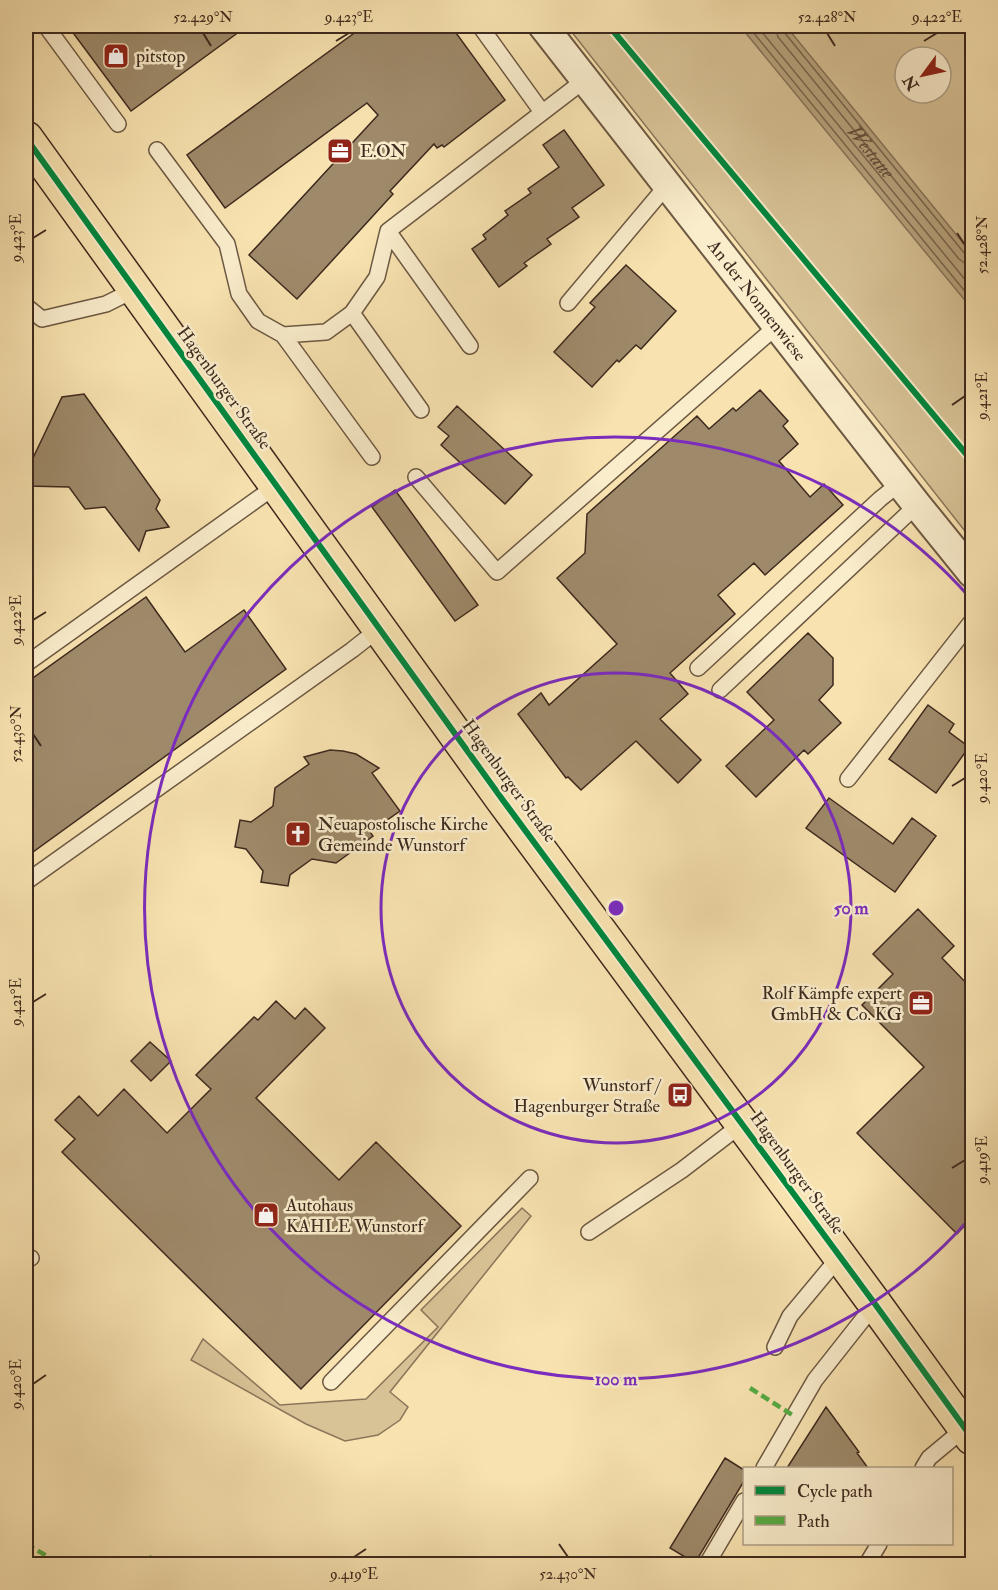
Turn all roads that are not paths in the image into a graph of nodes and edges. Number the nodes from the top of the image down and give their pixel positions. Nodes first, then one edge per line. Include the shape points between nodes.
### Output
1 (46, 26) edge
2 (480, 26) edge
3 (543, 26) edge
4 (586, 79) junction
5 (542, 112) junction
6 (118, 123) dead end
7 (26, 138) edge
8 (157, 150) dead end
9 (668, 184) junction
10 (388, 231) junction
11 (134, 290) junction
12 (568, 303) dead end
13 (26, 306) edge
14 (352, 313) junction
15 (778, 325) junction
16 (283, 335) junction
17 (470, 346) dead end
18 (421, 410) dead end
19 (372, 457) dead end
20 (416, 477) dead end
21 (277, 485) junction
22 (909, 494) junction
23 (972, 573) edge
24 (972, 621) edge
25 (380, 628) junction
26 (26, 664) edge
27 (698, 668) dead end
28 (720, 690) dead end
29 (848, 779) dead end
30 (26, 882) edge
31 (742, 1124) junction
32 (530, 1178) dead end
33 (589, 1232) dead end
34 (840, 1256) junction
35 (875, 1304) junction
36 (775, 1347) dead end
37 (331, 1382) dead end
38 (969, 1433) edge
39 (765, 1467) edge
40 (924, 1467) edge
41 (743, 1503) edge
42 (878, 1545) edge
43 (707, 1564) edge
44 (867, 1564) edge

1 - 6 lane
2 - 5 lane
3 - 4 street, An der Nonnenwiese
4 - 5 lane
4 - 9 street, An der Nonnenwiese
5 - 10 lane
7 - 11 main road, Hagenburger Straße
8 - 16 lane via 228,243 239,294 258,321
9 - 12 lane
9 - 15 street, An der Nonnenwiese
10 - 14 lane via 377,277
10 - 17 lane
11 - 13 lane via 106,304 42,319
11 - 21 main road, Hagenburger Straße
14 - 16 lane via 326,332
14 - 18 lane
15 - 20 lane via 497,572
15 - 22 street, An der Nonnenwiese
16 - 19 lane
21 - 25 main road, Hagenburger Straße
21 - 26 lane
22 - 23 street, An der Nonnenwiese
22 - 27 lane via 880,499
22 - 28 lane
24 - 29 lane
25 - 30 lane
25 - 31 main road, Hagenburger Straße
31 - 33 lane
31 - 34 main road, Hagenburger Straße
32 - 37 lane
34 - 35 main road, Hagenburger Straße
34 - 36 lane via 790,1316
35 - 38 main road, Hagenburger Straße
35 - 39 lane via 815,1380
38 - 40 lane, Hagenburger Straße via 929,1458
41 - 43 lane
42 - 44 lane

